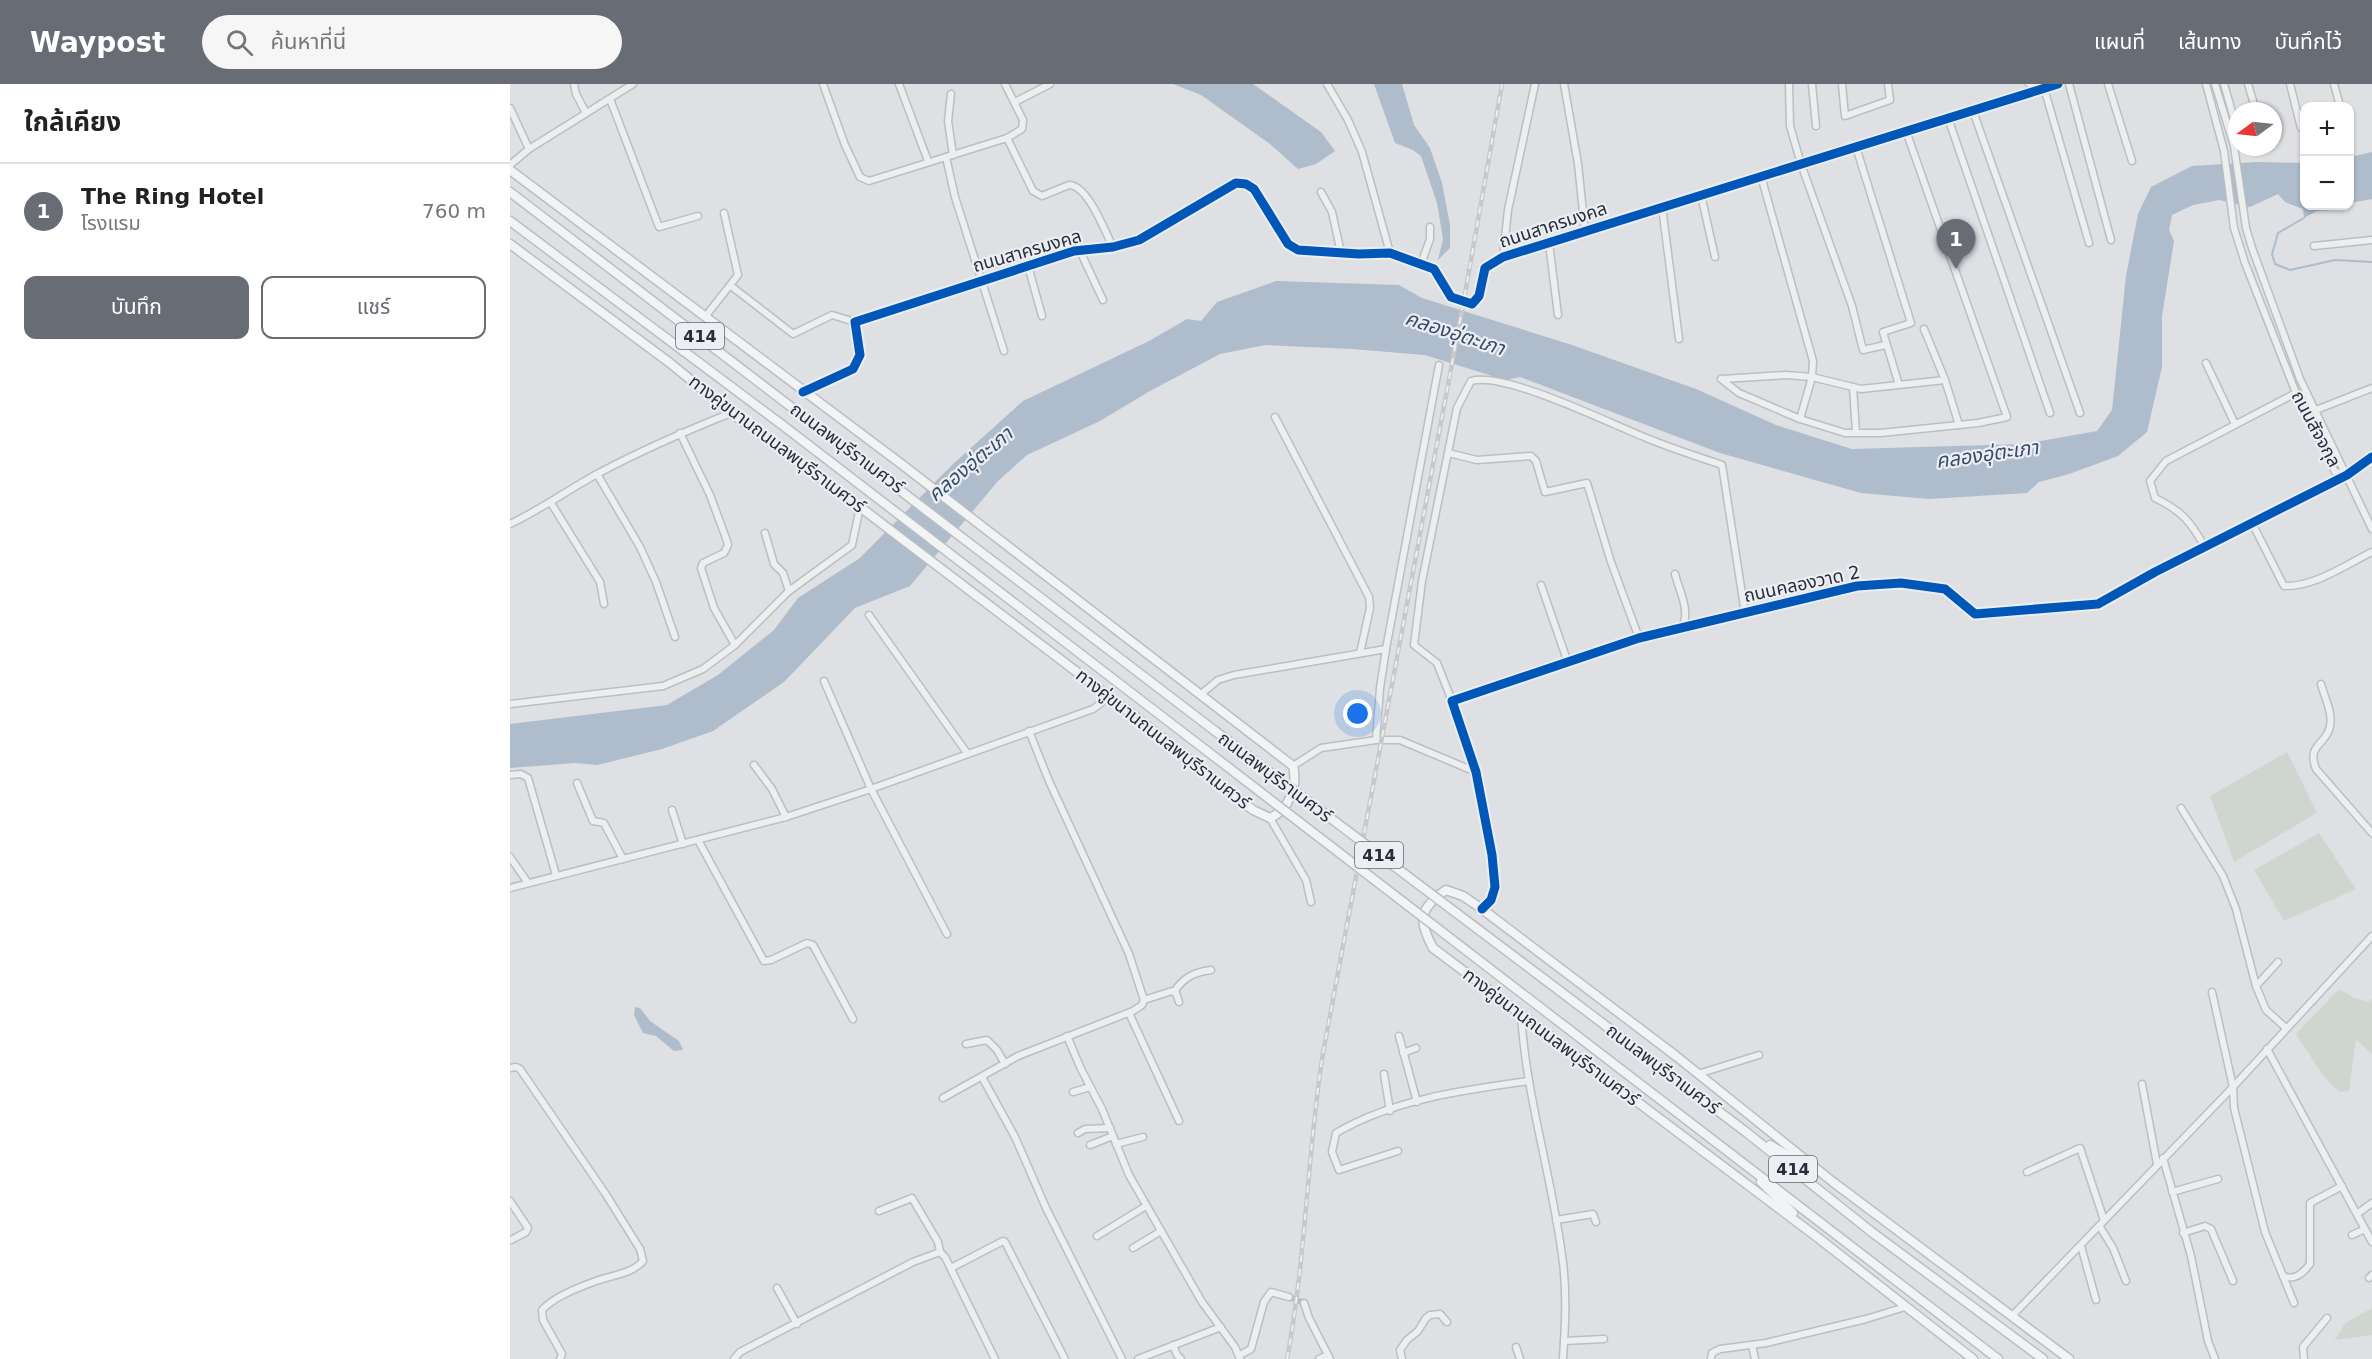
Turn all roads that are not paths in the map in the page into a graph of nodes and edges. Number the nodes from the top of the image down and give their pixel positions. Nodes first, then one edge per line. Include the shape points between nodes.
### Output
1 (574, 84) edge
2 (633, 84) edge
3 (823, 84) edge
4 (898, 84) edge
5 (1005, 84) edge
6 (1050, 84) edge
7 (1327, 84) edge
8 (1535, 84) edge
9 (1564, 84) edge
10 (1788, 84) edge
11 (1812, 84) edge
12 (1842, 84) edge
13 (1888, 84) edge
14 (2030, 84) edge
15 (2058, 84) edge
16 (2069, 84) edge
17 (2108, 84) edge
18 (2205, 84) edge
19 (2215, 84) edge
20 (2224, 84) edge
21 (2248, 84) edge
22 (2289, 84) edge
23 (2334, 84) edge
24 (2044, 88) junction
25 (951, 94) dead end
26 (610, 99) junction
27 (1015, 102) junction
28 (2229, 102) edge
29 (2253, 102) edge
30 (2339, 102) edge
31 (510, 108) edge
32 (1973, 111) junction
33 (586, 113) junction
34 (1947, 118) junction
35 (2300, 124) edge
36 (1816, 126) dead end
37 (1906, 131) junction
38 (1007, 138) junction
39 (1856, 147) junction
40 (529, 149) junction
41 (950, 156) junction
42 (2132, 161) dead end
43 (928, 162) junction
44 (1802, 164) junction
45 (510, 165) edge
46 (510, 170) edge
47 (1761, 176) junction
48 (510, 192) edge
49 (1321, 192) dead end
50 (1701, 195) junction
51 (1662, 207) junction
52 (724, 213) dead end
53 (698, 216) dead end
54 (510, 221) edge
55 (1431, 227) dead end
56 (1585, 231) junction
57 (2111, 240) dead end
58 (2372, 240) edge
59 (1549, 243) junction
60 (2089, 243) dead end
61 (510, 244) edge
62 (2314, 246) dead end
63 (1113, 247) junction
64 (1080, 251) junction
65 (1341, 253) junction
66 (1390, 253) junction
67 (1503, 257) junction
68 (1715, 257) dead end
69 (1034, 264) junction
70 (1422, 264) junction
71 (983, 280) junction
72 (731, 286) junction
73 (1103, 300) dead end
74 (1558, 315) dead end
75 (1042, 316) dead end
76 (705, 317) junction
77 (855, 322) junction
78 (1924, 329) dead end
79 (697, 334) junction
80 (1679, 339) dead end
81 (1885, 345) junction
82 (683, 351) junction
83 (1004, 351) dead end
84 (2206, 363) dead end
85 (1439, 365) dead end
86 (1812, 376) junction
87 (1945, 380) junction
88 (1899, 385) junction
89 (1853, 387) junction
90 (2372, 388) edge
91 (803, 392) junction
92 (2296, 393) junction
93 (2316, 410) junction
94 (731, 413) junction
95 (2050, 413) dead end
96 (2080, 413) dead end
97 (1275, 417) dead end
98 (1800, 419) junction
99 (2235, 424) junction
100 (1959, 425) junction
101 (680, 433) junction
102 (1856, 433) junction
103 (1448, 453) junction
104 (2372, 457) edge
105 (597, 474) junction
106 (2347, 475) junction
107 (551, 503) junction
108 (862, 508) junction
109 (2252, 523) junction
110 (510, 524) edge
111 (2372, 529) edge
112 (765, 533) dead end
113 (2205, 547) junction
114 (2372, 552) edge
115 (1675, 574) dead end
116 (1541, 585) dead end
117 (789, 591) junction
118 (604, 604) dead end
119 (1745, 613) junction
120 (869, 615) dead end
121 (1682, 627) junction
122 (675, 637) dead end
123 (1639, 638) junction
124 (735, 645) junction
125 (1386, 649) junction
126 (1360, 653) junction
127 (1568, 663) junction
128 (1114, 680) junction
129 (824, 681) dead end
130 (2321, 684) dead end
131 (1106, 694) junction
132 (1200, 695) junction
133 (1452, 701) junction
134 (510, 704) edge
135 (1029, 732) junction
136 (1376, 740) junction
137 (966, 753) junction
138 (754, 765) dead end
139 (1293, 766) junction
140 (1476, 772) junction
141 (510, 775) edge
142 (577, 783) dead end
143 (871, 789) junction
144 (2181, 808) dead end
145 (672, 810) dead end
146 (786, 817) junction
147 (1270, 818) junction
148 (2372, 833) edge
149 (698, 840) junction
150 (683, 844) junction
151 (510, 857) edge
152 (622, 859) junction
153 (556, 875) junction
154 (528, 883) junction
155 (510, 888) edge
156 (1311, 902) dead end
157 (1482, 909) junction
158 (947, 934) dead end
159 (2372, 936) edge
160 (2278, 962) dead end
161 (1211, 970) dead end
162 (2256, 986) junction
163 (1174, 992) junction
164 (2212, 992) dead end
165 (1144, 1000) junction
166 (1179, 1002) dead end
167 (1129, 1013) junction
168 (1521, 1014) junction
169 (853, 1019) dead end
170 (2286, 1028) junction
171 (1067, 1036) junction
172 (1399, 1036) dead end
173 (966, 1044) dead end
174 (1416, 1048) dead end
175 (2268, 1049) junction
176 (1403, 1053) junction
177 (1759, 1055) dead end
178 (1005, 1064) junction
179 (510, 1068) edge
180 (1384, 1074) dead end
181 (1698, 1074) junction
182 (982, 1077) junction
183 (1529, 1081) junction
184 (2142, 1084) dead end
185 (1090, 1086) junction
186 (2232, 1087) junction
187 (1073, 1092) dead end
188 (943, 1098) dead end
189 (1417, 1102) junction
190 (1389, 1111) junction
191 (1179, 1120) dead end
192 (1110, 1128) junction
193 (1746, 1132) junction
194 (1078, 1133) dead end
195 (1113, 1136) junction
196 (1143, 1137) dead end
197 (1116, 1144) junction
198 (1090, 1145) dead end
199 (1398, 1151) dead end
200 (1733, 1155) junction
201 (2163, 1158) junction
202 (2157, 1164) junction
203 (2027, 1172) dead end
204 (2218, 1179) dead end
205 (1833, 1182) junction
206 (2342, 1186) junction
207 (2172, 1192) junction
208 (510, 1201) edge
209 (2372, 1203) edge
210 (1146, 1206) junction
211 (879, 1211) dead end
212 (2357, 1214) junction
213 (1556, 1220) junction
214 (1596, 1222) dead end
215 (2102, 1223) junction
216 (2365, 1228) junction
217 (1161, 1231) junction
218 (2183, 1233) junction
219 (2352, 1235) dead end
220 (1097, 1236) dead end
221 (1817, 1237) junction
222 (511, 1240) edge
223 (2372, 1242) edge
224 (2081, 1246) junction
225 (1133, 1248) dead end
226 (940, 1252) junction
227 (951, 1269) junction
228 (2283, 1276) junction
229 (2126, 1281) dead end
230 (2233, 1281) dead end
231 (777, 1288) dead end
232 (1289, 1297) tunnel mouth
233 (2096, 1300) dead end
234 (1304, 1303) dead end
235 (2294, 1303) dead end
236 (1905, 1306) junction
237 (2013, 1315) junction
238 (2327, 1318) dead end
239 (1447, 1322) dead end
240 (797, 1324) junction
241 (1221, 1327) junction
242 (1604, 1339) dead end
243 (1564, 1341) junction
244 (1173, 1345) junction
245 (1752, 1345) junction
246 (1516, 1347) dead end
247 (1240, 1357) edge
248 (1329, 1357) edge
249 (560, 1359) edge
250 (734, 1359) edge
251 (995, 1359) edge
252 (1065, 1359) edge
253 (1122, 1359) edge
254 (1138, 1359) edge
255 (1181, 1359) edge
256 (1319, 1359) edge
257 (1402, 1359) edge
258 (1520, 1359) edge
259 (1563, 1359) edge
260 (1711, 1359) edge
261 (1755, 1359) edge
262 (1973, 1359) edge
263 (1998, 1359) edge
264 (2043, 1359) edge
265 (2069, 1359) edge
266 (2215, 1359) edge
267 (2304, 1359) edge

1 - 33 street
2 - 26 street
3 - 43 street via 860,177 869,180
4 - 43 street
5 - 27 street
6 - 27 street
7 - 66 street via 1362,152
8 - 67 street via 1508,210
9 - 56 street
10 - 44 street via 1790,126
11 - 36 street
12 - 13 street via 1845,116 1890,100
14 - 24 street
15 - 24 street, ถนนสาครมงคล
16 - 57 street
17 - 42 street
18 - 92 street, ถนนสัจจกุล via 2224,151 2234,228
19 - 93 street, ถนนสัจจกุล via 2234,146 2246,228 2300,379
20 - 28 street
21 - 29 street
22 - 35 street
23 - 30 street
24 - 32 street, ถนนสาครมงคล
24 - 60 street
25 - 41 street
26 - 33 street
26 - 53 street via 659,227
27 - 38 street via 1023,120 1022,129
31 - 40 street
32 - 34 street, ถนนสาครมงคล
32 - 96 street
33 - 40 street
34 - 37 street, ถนนสาครมงคล
34 - 95 street
37 - 39 street, ถนนสาครมงคล
37 - 100 street via 2007,417
38 - 41 street
38 - 63 street via 1033,191 1042,196 1070,185 1080,189
39 - 44 street, ถนนสาครมงคล
39 - 81 street via 1911,323 1883,332
40 - 45 street
41 - 43 street
41 - 71 street via 955,197
44 - 47 street, ถนนสาครมงคล
44 - 81 street via 1852,306 1863,350
46 - 76 main road, 414
47 - 50 street, ถนนสาครมงคล
47 - 86 street via 1813,361
48 - 79 main road, ถนนลพบุรีราเมศวร์ / 414
49 - 65 street via 1332,212
50 - 51 street, ถนนสาครมงคล
50 - 68 street
51 - 56 street, ถนนสาครมงคล
51 - 80 street
52 - 72 street via 738,275
54 - 82 main road, ถนนลพบุรีราเมศวร์ / 414
55 - 70 street
56 - 59 street, ถนนสาครมงคล
58 - 62 street
59 - 67 street, ถนนสาครมงคล
59 - 74 street
61 - 94 main road, ทางคู่ขนานถนนลพบุรีราเมศวร์ / 414
63 - 64 street, ถนนสาครมงคล
63 - 65 street, ถนนสาครมงคล via 1139,240 1241,183 1254,189 1288,244 1298,250
64 - 69 street, ถนนสาครมงคล
64 - 73 street
65 - 66 street, ถนนสาครมงคล
66 - 70 street, ถนนสาครมงคล
67 - 70 street, ถนนสาครมงคล via 1485,268 1479,296 1472,304 1451,297 1434,269
69 - 71 street, ถนนสาครมงคล
69 - 75 street via 1030,273
71 - 77 street, ถนนสาครมงคล
71 - 83 street
72 - 76 street
72 - 77 street via 794,334 832,315
76 - 91 main road, 414
77 - 91 street via 860,355 853,369
78 - 87 street
79 - 82 main road
79 - 193 main road, ถนนลพบุรีราเมศวร์ / 414, bridge
81 - 88 street
82 - 128 main road, ถนนลพบุรีราเมศวร์ / 414
84 - 99 street
85 - 125 street
86 - 89 street
86 - 98 street
86 - 98 street via 1721,379 1739,393
87 - 88 street
87 - 100 street
88 - 89 street
89 - 102 street
90 - 93 street
91 - 132 main road, 414
92 - 99 street
92 - 106 street, ถนนสัจจกุล via 2335,472
93 - 106 street, ถนนสัจจกุล
94 - 101 street
94 - 108 main road, ทางคู่ขนานถนนลพบุรีราเมศวร์ / 414
97 - 126 street via 1369,597
98 - 102 street
99 - 113 street via 2166,461 2150,481 2155,498 2184,515
100 - 102 street
101 - 105 street
101 - 124 street via 727,541 724,553 703,562 701,568 714,608
103 - 119 street via 1457,408 1471,381 1480,378 1531,390 1722,465
103 - 123 street via 1477,460 1531,456 1545,492 1587,483
103 - 133 street via 1422,581 1414,645 1437,663
104 - 106 street, ถนนคลองวาด 2
105 - 107 street
105 - 122 street via 640,547
106 - 109 street, ถนนคลองวาด 2
106 - 111 street
107 - 110 street
107 - 118 street via 600,582
108 - 117 street via 852,544
108 - 131 main road, ทางคู่ขนานถนนลพบุรีราเมศวร์ / 414
109 - 113 street, ถนนคลองวาด 2
109 - 114 street via 2284,586 2321,578
112 - 117 street via 774,564 783,573
113 - 119 street, ถนนคลองวาด 2 via 2098,604 1975,614 1945,589 1901,583 1857,586
115 - 121 street via 1686,617
116 - 127 street
117 - 124 street
119 - 121 street, ถนนคลองวาด 2
120 - 137 street
121 - 123 street, ถนนคลองวาด 2
123 - 127 street, ถนนคลองวาด 2
124 - 134 street via 703,669 663,686
125 - 126 street
125 - 136 street
126 - 132 street via 1234,675 1218,680
127 - 133 street, ถนนคลองวาด 2
128 - 131 main road
128 - 200 main road, ถนนลพบุรีราเมศวร์ / 414, bridge
129 - 143 street
130 - 148 street via 2331,719 2330,729 2314,748 2316,769
131 - 135 street via 1093,709
131 - 147 main road, ทางคู่ขนานถนนลพบุรีราเมศวร์ / 414 via 1253,810
132 - 139 main road, 414
133 - 140 street
135 - 137 street
135 - 165 street via 1129,954
136 - 139 street via 1321,748
136 - 140 street via 1400,740
137 - 143 street
138 - 146 street
139 - 147 main road, ทางคู่ขนานถนนลพบุรีราเมศวร์ via 1291,796 1281,814
140 - 157 street via 1495,887 1491,900
141 - 153 street via 528,778
142 - 152 street via 593,821 604,823
143 - 146 street
143 - 158 street
144 - 162 street via 2223,876
145 - 150 street
146 - 149 street
147 - 156 street via 1306,879
149 - 150 street
149 - 169 street via 764,961 807,943 813,945
150 - 152 street
151 - 154 street
152 - 153 street
153 - 154 street
154 - 155 street
157 - 168 main road, ทางคู่ขนานถนนลพบุรีราเมศวร์ / 414 via 1446,890 1428,902 1422,924 1433,948
157 - 181 main road, ทางคู่ขนานถนนลพบุรีราเมศวร์ / 414
159 - 170 street
160 - 162 street
161 - 163 street via 1193,974 1180,982
162 - 170 street via 2266,1010
163 - 165 street
163 - 166 street
164 - 186 street
165 - 167 street
167 - 171 street
167 - 191 street
168 - 183 street
168 - 221 main road, ทางคู่ขนานถนนลพบุรีราเมศวร์ / 414
170 - 175 street
171 - 178 street
171 - 185 street
172 - 176 street
173 - 178 street via 987,1040
174 - 176 street
175 - 186 street
175 - 206 street
176 - 189 street
177 - 181 street
178 - 182 street
179 - 249 street via 520,1069 527,1078 605,1193 640,1249 643,1261 638,1267 549,1303 542,1310 543,1320 562,1354
180 - 190 street
181 - 205 main road, ทางคู่ขนานถนนลพบุรีราเมศวร์ / 414
182 - 188 street
182 - 253 street
183 - 189 street
183 - 213 street
184 - 202 street
185 - 187 street
185 - 192 street
186 - 201 street
186 - 228 street via 2265,1232
189 - 190 street
190 - 199 street via 1336,1133 1332,1152 1339,1170
192 - 194 street
192 - 195 street
193 - 205 main road
193 - 264 main road, ถนนลพบุรีราเมศวร์ / 414 via 1873,1233
195 - 197 street
195 - 198 street
196 - 197 street
197 - 210 street
200 - 221 main road
200 - 263 main road, ถนนลพบุรีราเมศวร์ / 414
201 - 202 street
201 - 207 street
202 - 215 street
203 - 215 street via 2080,1148
204 - 207 street
205 - 237 main road, ทางคู่ขนานถนนลพบุรีราเมศวร์ / 414
206 - 212 street
206 - 228 street via 2310,1203 2310,1264 2297,1277
207 - 218 street
208 - 222 street via 528,1228
209 - 212 street
210 - 217 street
210 - 220 street
211 - 226 street via 912,1198
212 - 216 street
213 - 214 street via 1593,1214
213 - 243 street via 1565,1293
215 - 224 street
215 - 229 street
216 - 219 street
216 - 223 street
217 - 225 street
217 - 241 street
218 - 230 street via 2205,1226 2211,1229
218 - 266 street
221 - 236 main road, ทางคู่ขนานถนนลพบุรีราเมศวร์ / 414
224 - 233 street
224 - 237 street
226 - 227 street
226 - 240 street
227 - 251 street
227 - 252 street via 1005,1242
228 - 235 street
231 - 240 street
232 - 247 street via 1271,1292 1264,1302 1251,1349
234 - 248 street
236 - 245 street
236 - 262 main road, ทางคู่ขนานถนนลพบุรีราเมศวร์ / 414
237 - 265 main road, ทางคู่ขนานถนนลพบุรีราเมศวร์ / 414
238 - 267 street via 2303,1347
239 - 257 street via 1440,1314 1426,1318 1402,1346
240 - 250 street via 740,1352
241 - 244 street
241 - 247 street
242 - 243 street
243 - 259 street
244 - 254 street
244 - 255 street
245 - 260 street via 1720,1349 1712,1353
245 - 261 street
246 - 258 street
248 - 256 street

